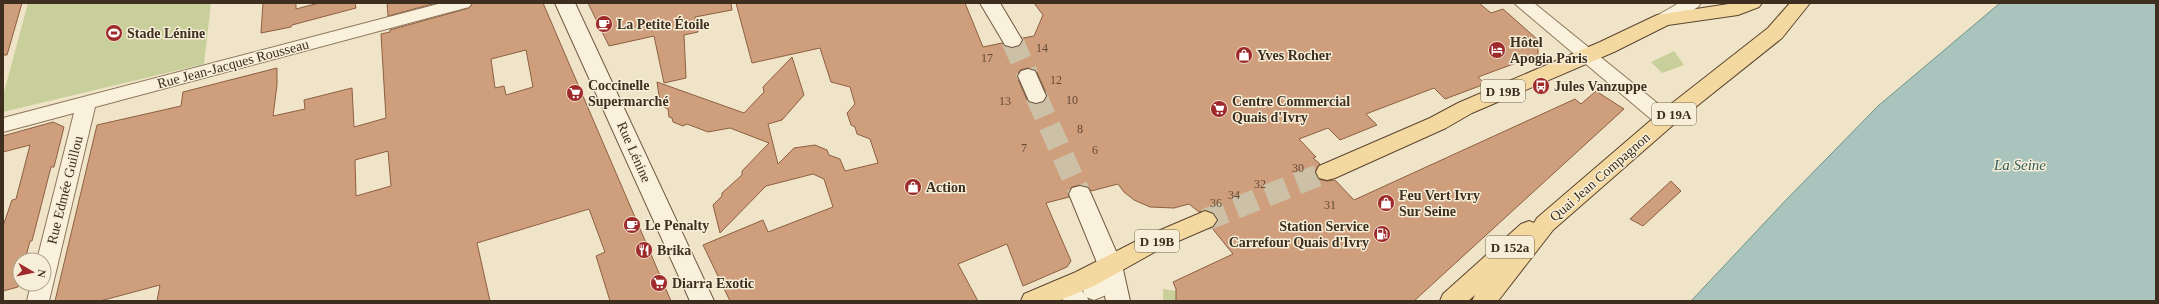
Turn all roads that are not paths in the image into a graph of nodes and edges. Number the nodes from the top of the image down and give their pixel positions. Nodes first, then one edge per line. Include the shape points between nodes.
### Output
1 (463, 3) edge
2 (565, 3) edge
3 (990, 3) edge
4 (1523, 3) edge
5 (1692, 3) edge
6 (1752, 3) edge
7 (1800, 3) edge
8 (1664, 19) junction
9 (1012, 40) tunnel mouth
10 (1584, 55) junction
11 (1028, 76) tunnel mouth
12 (1036, 96) tunnel mouth
13 (86, 103) junction
14 (1665, 120) junction
15 (3, 125) edge
16 (1328, 172) tunnel mouth
17 (1080, 194) tunnel mouth
18 (1205, 220) tunnel mouth
19 (1545, 224) junction
20 (50, 252) edge
21 (1481, 276) junction
22 (1096, 288) edge
23 (702, 301) edge
24 (1033, 301) edge
25 (1453, 301) edge
26 (1484, 301) edge

1 - 13 street, Rue Jean-Jacques Rousseau
2 - 23 main road, Rue Lénine
3 - 9 main road
4 - 10 street
5 - 8 street, D 19B
6 - 8 main road, D 19B via 1738,9
7 - 14 main road, Quai Jean Compagnon / D 19A via 1775,34
8 - 10 main road, D 19B
10 - 14 street
10 - 16 main road, D 19B
11 - 12 main road
13 - 15 street, Rue Jean-Jacques Rousseau
13 - 20 street, Rue Edmée Guillou
14 - 19 main road, Quai Jean Compagnon / D 19A
17 - 22 main road
18 - 22 main road, D 19B via 1152,243
19 - 21 main road, D 152a via 1523,235
19 - 26 main road, Quai Jean Compagnon / D 19A
21 - 25 main road, D 152a
21 - 26 main road
22 - 24 main road, D 19B

